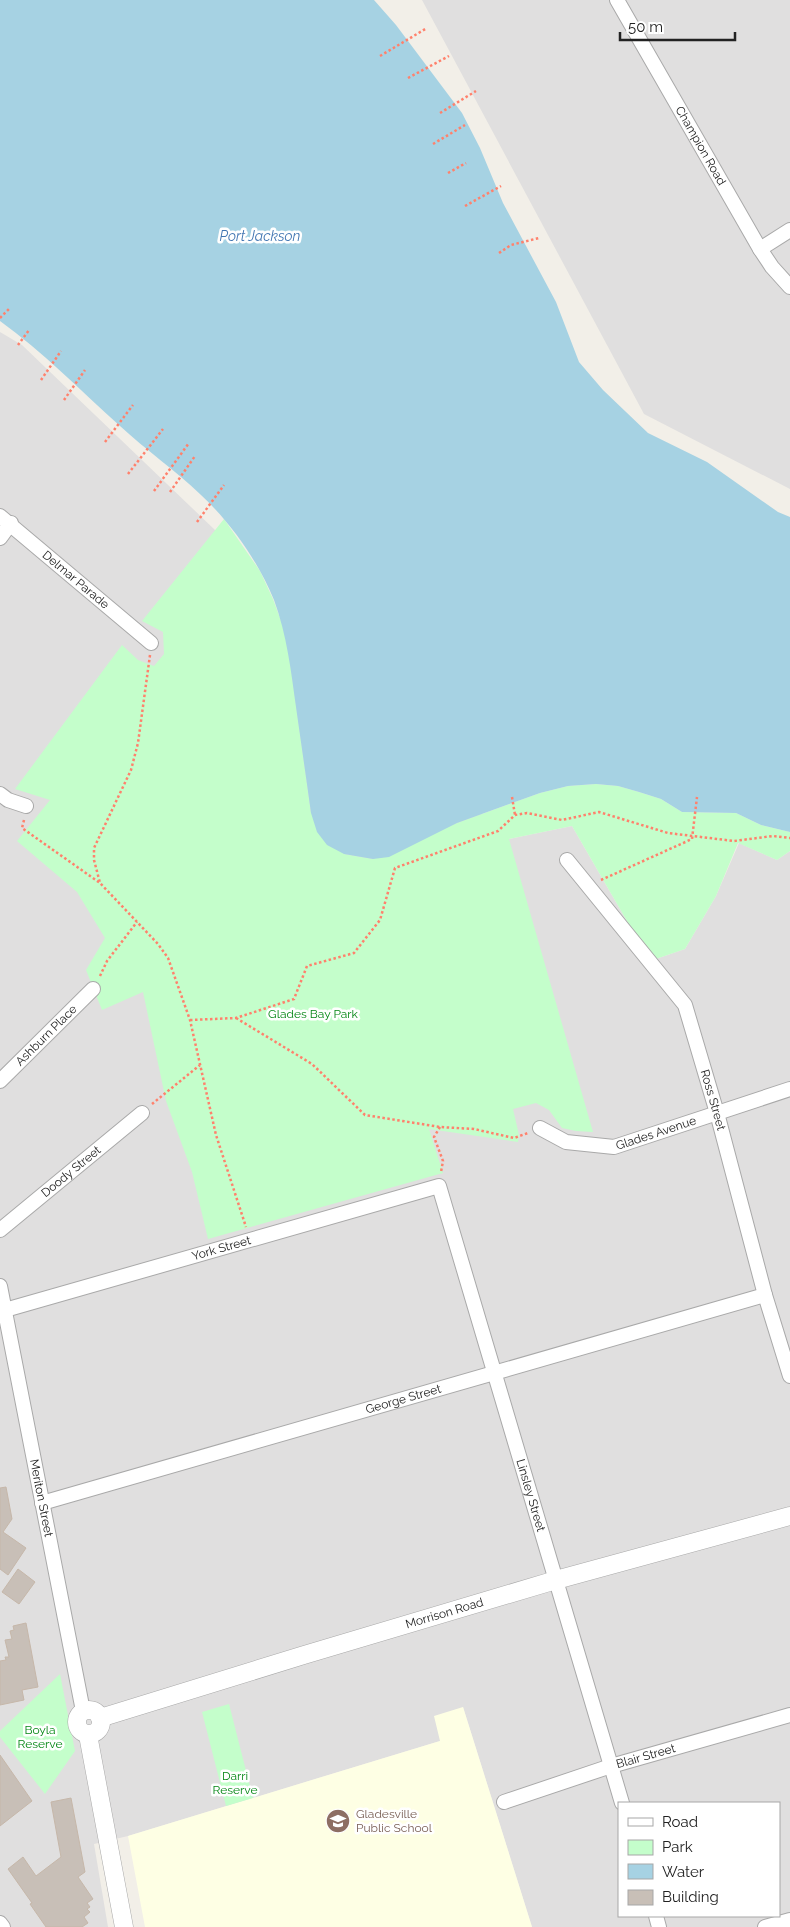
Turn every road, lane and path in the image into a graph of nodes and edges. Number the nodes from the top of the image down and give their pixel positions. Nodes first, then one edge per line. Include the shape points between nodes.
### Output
1 (617, 0) edge
2 (426, 28) dead end
3 (380, 56) dead end
4 (448, 56) dead end
5 (408, 78) dead end
6 (476, 91) dead end
7 (440, 113) dead end
8 (465, 125) dead end
9 (433, 144) dead end
10 (466, 163) dead end
11 (448, 173) dead end
12 (501, 186) dead end
13 (465, 206) dead end
14 (790, 230) edge
15 (539, 238) dead end
16 (760, 248) junction
17 (499, 253) dead end
18 (790, 287) edge
19 (10, 308) dead end
20 (0, 318) edge
21 (29, 330) dead end
22 (18, 345) dead end
23 (61, 351) dead end
24 (85, 370) dead end
25 (41, 380) dead end
26 (64, 400) dead end
27 (133, 404) dead end
28 (163, 429) dead end
29 (105, 442) dead end
30 (189, 443) dead end
31 (195, 456) dead end
32 (128, 474) dead end
33 (224, 485) dead end
34 (154, 491) dead end
35 (170, 492) dead end
36 (5, 519) edge
37 (197, 522) dead end
38 (0, 538) edge
39 (151, 643) joint
40 (0, 794) edge
41 (512, 797) dead end
42 (697, 797) dead end
43 (26, 806) joint
44 (515, 815) junction
45 (692, 834) junction
46 (790, 838) edge
47 (567, 860) dead end
48 (100, 883) junction
49 (589, 886) junction
50 (137, 922) junction
51 (93, 989) joint
52 (236, 1018) junction
53 (190, 1020) junction
54 (200, 1065) junction
55 (0, 1081) edge
56 (790, 1089) edge
57 (142, 1112) joint
58 (717, 1113) junction
59 (440, 1127) junction
60 (540, 1128) joint
61 (439, 1186) junction
62 (0, 1230) edge
63 (249, 1240) junction
64 (0, 1286) edge
65 (766, 1295) junction
66 (5, 1310) junction
67 (494, 1372) junction
68 (790, 1376) edge
69 (42, 1503) junction
70 (790, 1516) edge
71 (556, 1580) junction
72 (83, 1711) junction
73 (790, 1715) edge
74 (100, 1718) junction
75 (88, 1735) junction
76 (611, 1766) junction
77 (504, 1802) dead end
78 (622, 1802) edge
79 (790, 1920) edge
80 (0, 1923) edge
81 (3, 1927) edge
82 (124, 1927) edge
83 (765, 1927) edge

1 - 16 street, Champion Road
2 - 3 path
4 - 5 path
6 - 7 path
8 - 9 path
10 - 11 path
12 - 13 path
14 - 16 street
15 - 17 path via 511,245
16 - 18 street, Champion Road
19 - 20 path
21 - 22 path
23 - 25 path
24 - 26 path
27 - 29 path
28 - 32 path
30 - 34 path
31 - 35 path
33 - 37 path
36 - 38 street
36 - 39 street, Delmar Parade
39 - 48 path via 146,694 133,761 94,848
40 - 43 street
41 - 44 path
42 - 45 path
43 - 48 path via 22,828
44 - 45 path via 527,813 562,820 599,812 668,833
44 - 52 path via 498,831 395,868 380,920 354,954 307,966 294,998
45 - 46 path via 734,840 773,836
45 - 49 path via 692,838
47 - 49 street, Ross Street
48 - 50 path
49 - 58 street, Ross Street via 685,1005
50 - 51 path via 107,960
50 - 53 path via 168,958
51 - 55 street, Ashburn Place
52 - 53 path
52 - 59 path via 312,1064 365,1115
53 - 54 path
54 - 57 path
54 - 63 path via 216,1135
56 - 58 street, Glades Avenue
57 - 62 street, Doody Street
58 - 60 street, Glades Avenue via 614,1147 566,1142
58 - 65 street, Ross Street
59 - 60 path via 474,1129 514,1138
59 - 61 path via 434,1137 443,1161
61 - 63 street, York Street
61 - 67 street, Linsley Street
63 - 66 street, York Street
64 - 66 street, Meriton Street
65 - 67 street, George Street
65 - 68 street, Ross Street
66 - 69 street, Meriton Street
67 - 69 street, George Street
67 - 71 street, Linsley Street
69 - 72 street, Meriton Street
70 - 71 street, Morrison Road
71 - 74 street, Morrison Road
71 - 76 street, Linsley Street
72 - 74 street via 95,1711
72 - 75 street via 77,1717 76,1725 80,1732
73 - 76 street, Blair Street
74 - 75 street via 98,1730
75 - 82 street
76 - 77 street, Blair Street
76 - 78 street, Linsley Street
79 - 83 street
80 - 81 street

